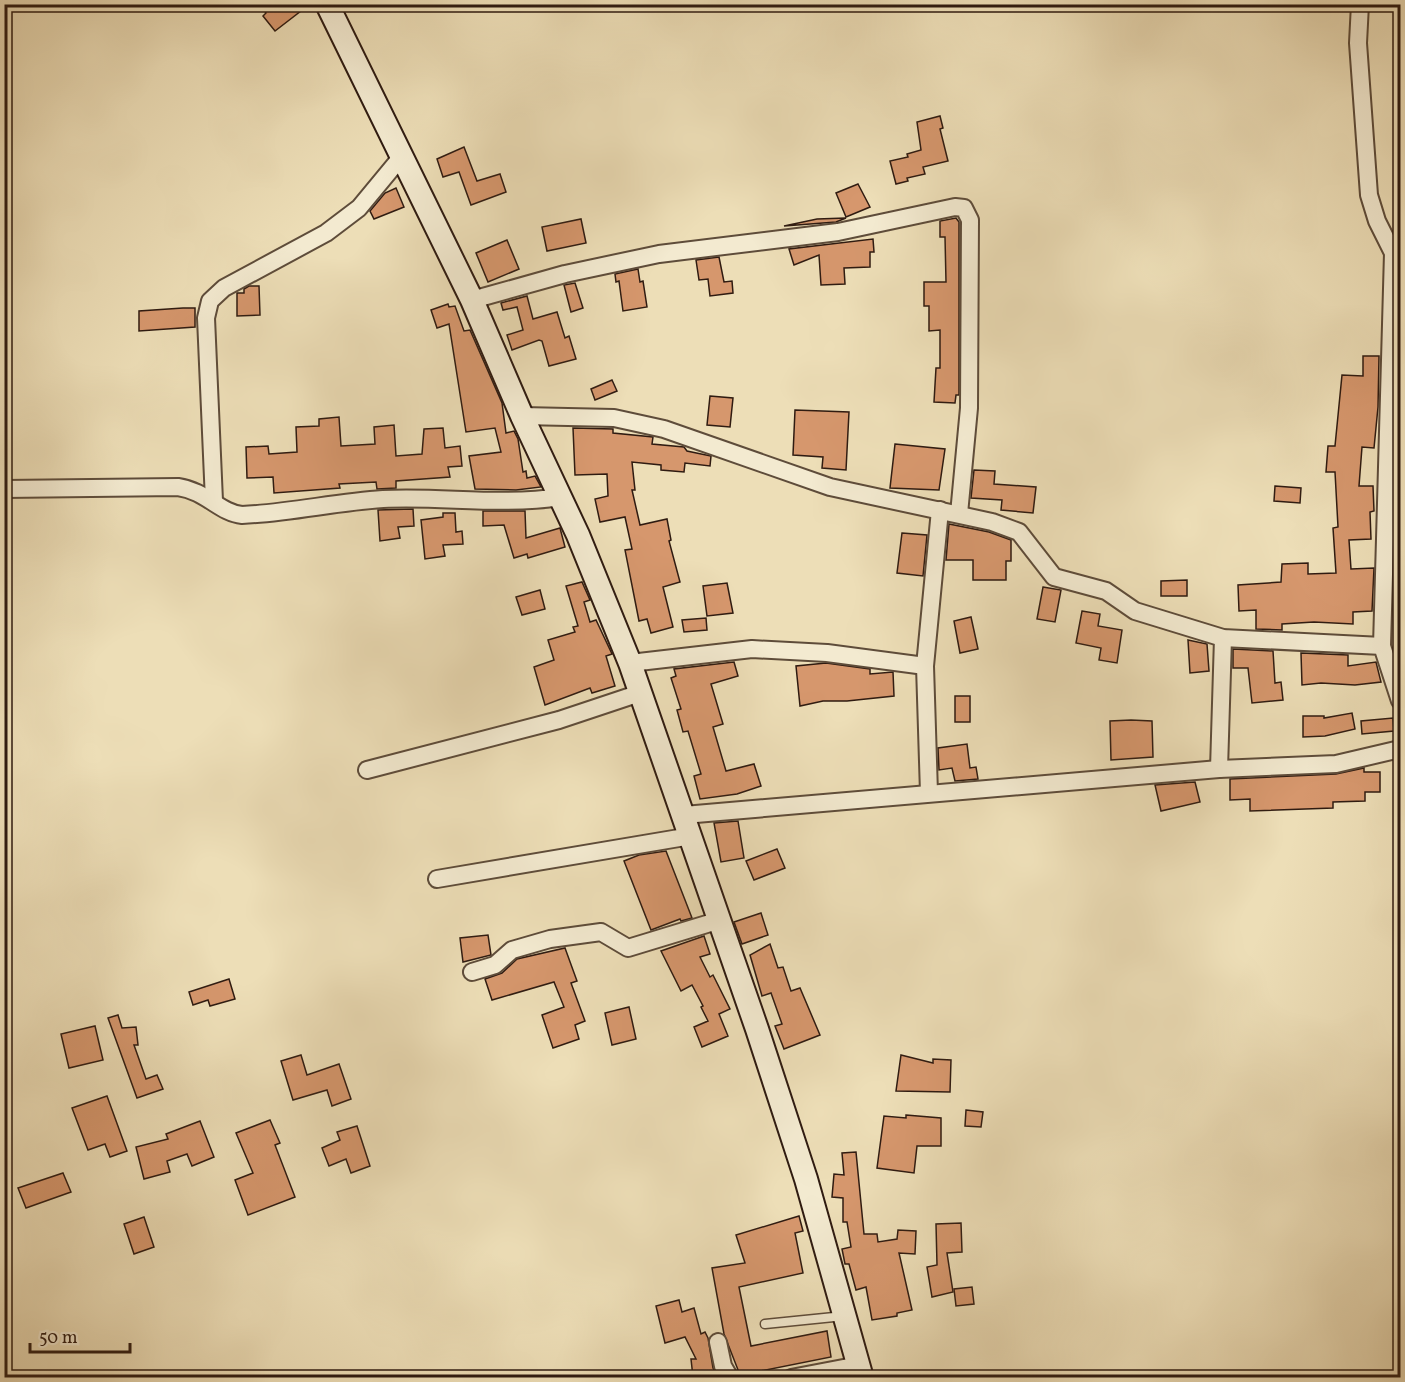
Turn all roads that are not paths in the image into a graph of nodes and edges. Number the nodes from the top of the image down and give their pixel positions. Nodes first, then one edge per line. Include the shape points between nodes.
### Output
1 (327, 4) edge
2 (1360, 4) edge
3 (402, 156) junction
4 (472, 300) junction
5 (522, 416) junction
6 (4, 489) edge
7 (561, 497) junction
8 (214, 501) junction
9 (940, 510) junction
10 (959, 514) junction
11 (1223, 639) junction
12 (1382, 646) junction
13 (630, 663) junction
14 (925, 666) junction
15 (640, 693) junction
16 (1401, 701) edge
17 (1401, 749) edge
18 (1219, 769) junction
19 (367, 770) dead end
20 (929, 794) junction
21 (687, 825) junction
22 (437, 879) dead end
23 (720, 920) junction
24 (472, 972) dead end
25 (844, 1316) junction
26 (765, 1324) dead end
27 (718, 1342) dead end
28 (860, 1371) edge
29 (730, 1377) edge
30 (791, 1377) edge

1 - 3 street
2 - 12 street via 1358,43 1370,195 1393,253
3 - 4 street
3 - 8 street via 359,208 326,233 224,288 210,301 206,318
4 - 5 street
4 - 10 street via 565,274 659,254 787,240 964,208 970,220 969,408
5 - 7 street
5 - 9 street via 614,418 664,429 830,487
6 - 8 street via 178,487
7 - 8 street via 528,502 384,499 242,515 228,512
7 - 13 street
9 - 10 street
9 - 14 street
10 - 11 street via 1019,532 1054,578 1106,591 1135,610
11 - 12 street
11 - 18 street
12 - 16 street
13 - 14 street via 752,649 827,652
13 - 15 street
14 - 20 street
15 - 19 street via 559,720
15 - 21 street
17 - 18 street via 1336,764
18 - 20 street
20 - 21 street
21 - 22 street
21 - 23 street
23 - 24 street via 628,948 601,932 550,939 512,950 495,965
23 - 25 street via 802,1168
25 - 26 lane
25 - 28 street
27 - 29 street via 723,1366
28 - 30 street

